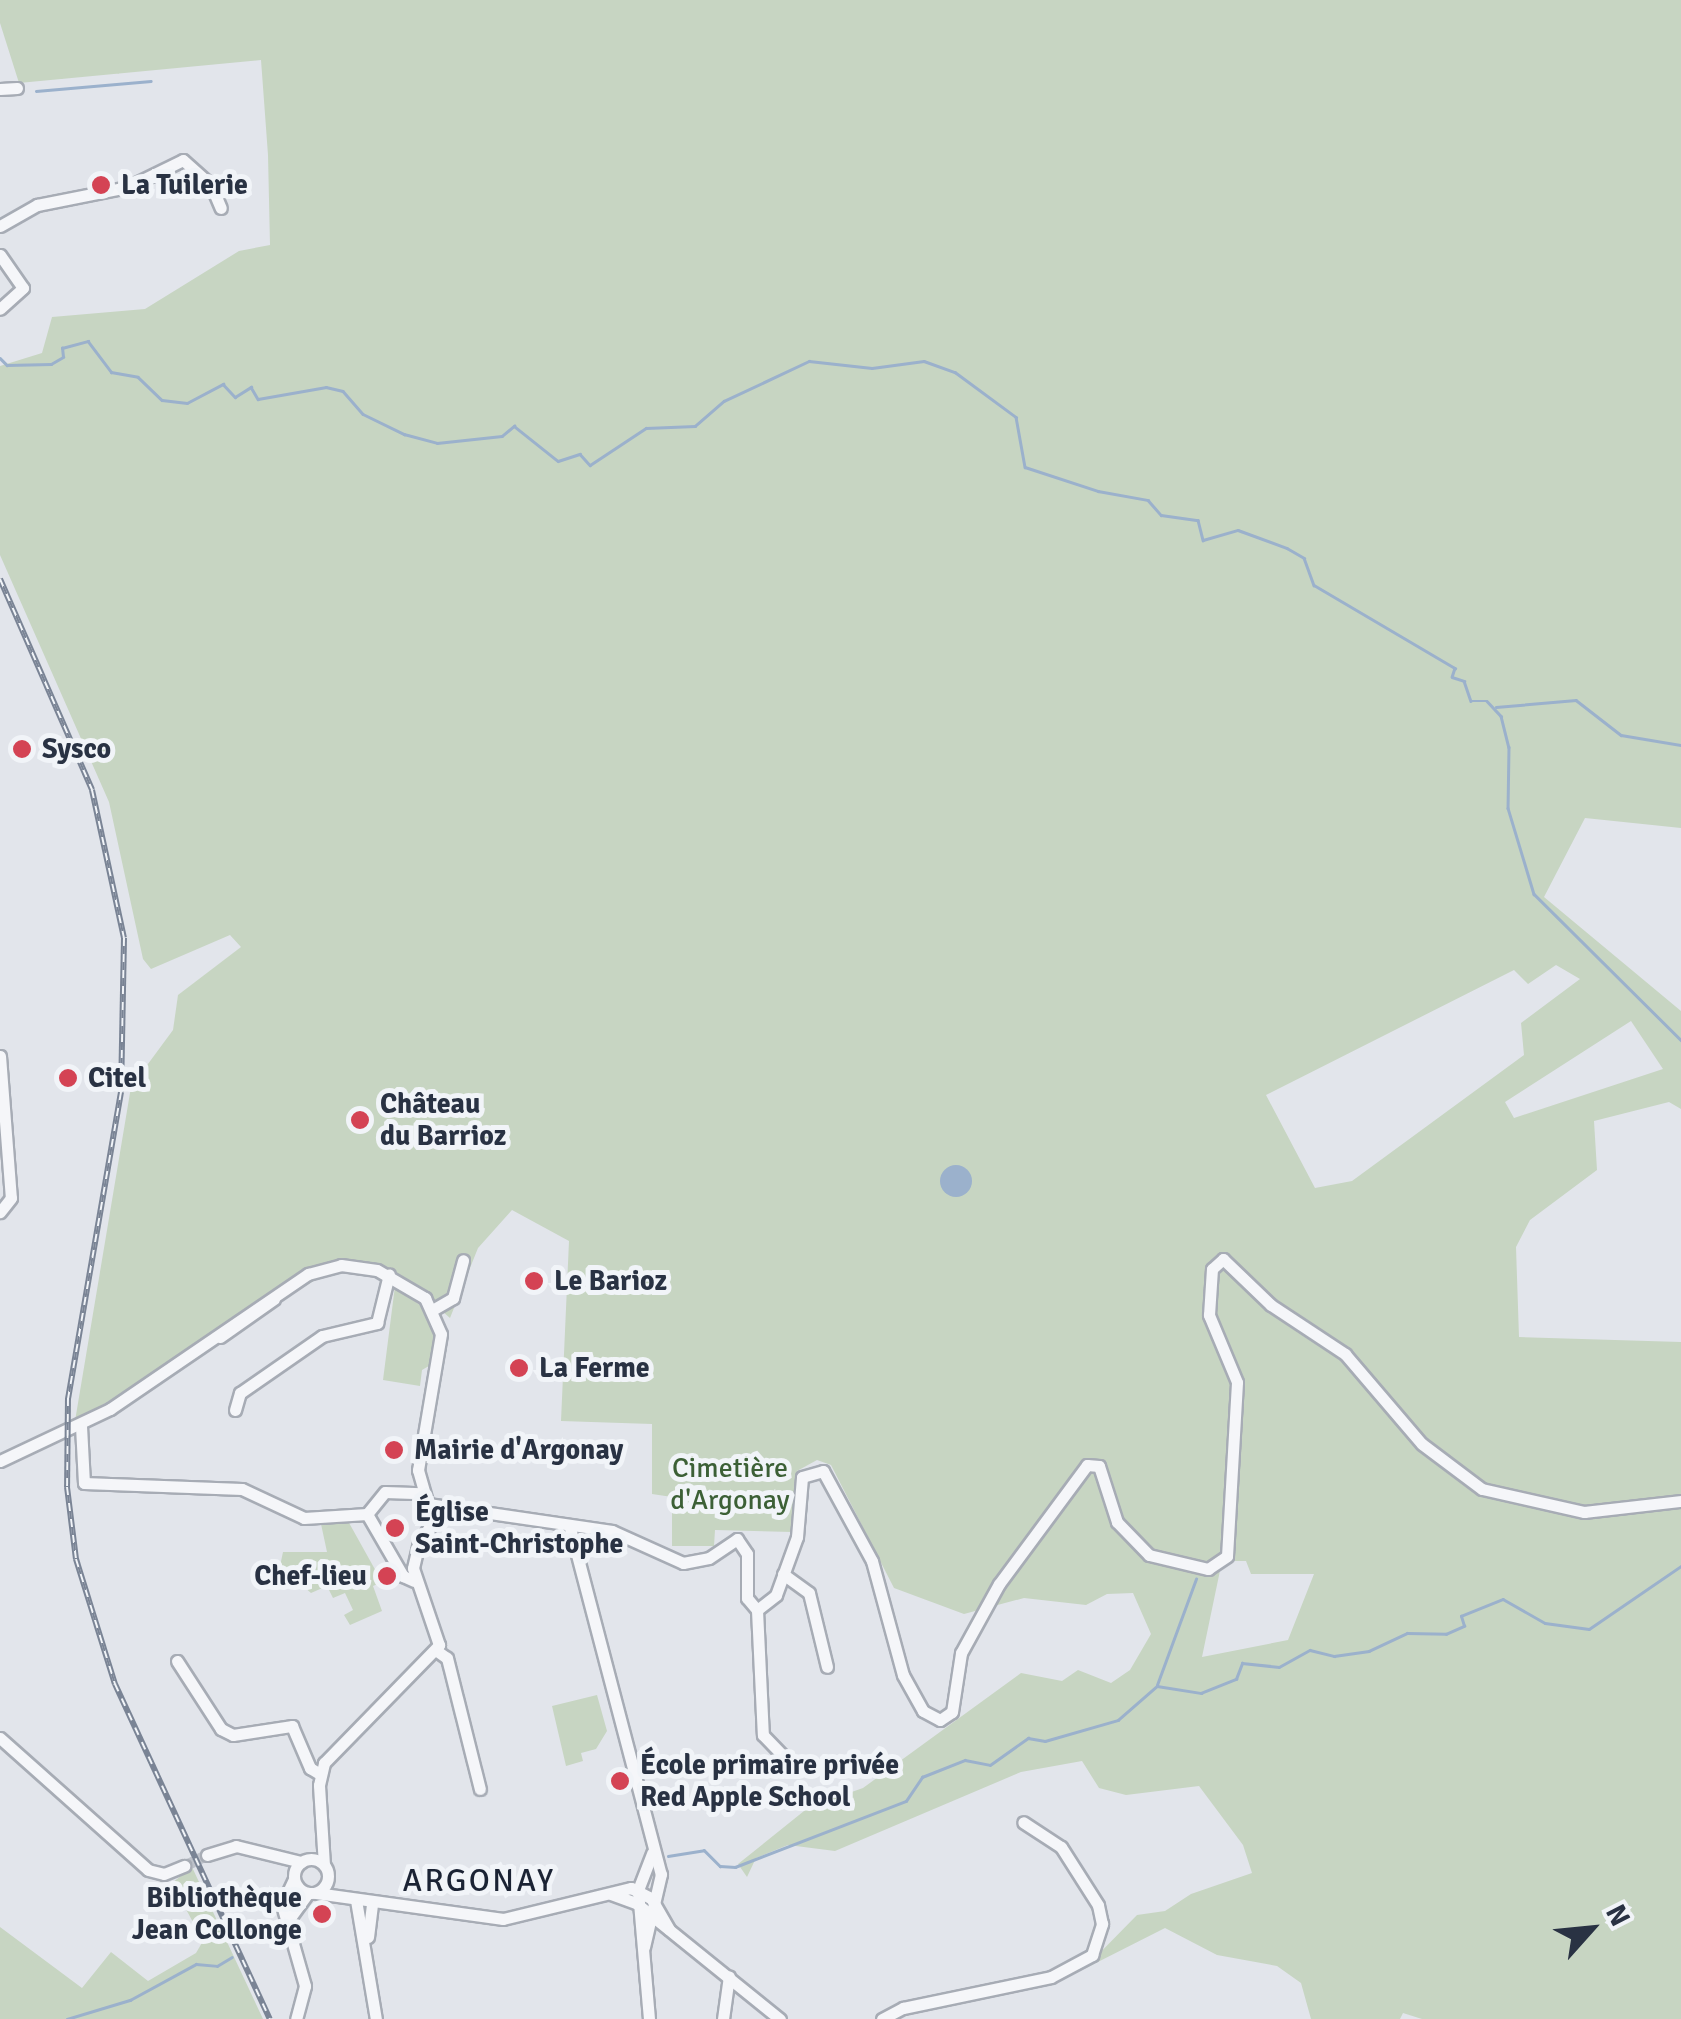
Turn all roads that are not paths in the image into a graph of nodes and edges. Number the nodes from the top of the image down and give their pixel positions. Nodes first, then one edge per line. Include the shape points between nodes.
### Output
1 (17, 88) dead end
2 (0, 90) edge
3 (222, 208) dead end
4 (0, 226) edge
5 (0, 254) edge
6 (0, 309) edge
7 (0, 1056) edge
8 (0, 1212) edge
9 (463, 1260) dead end
10 (389, 1274) junction
11 (434, 1309) junction
12 (235, 1410) dead end
13 (81, 1426) junction
14 (0, 1461) edge
15 (420, 1489) junction
16 (1681, 1501) edge
17 (441, 1509) junction
18 (366, 1514) junction
19 (570, 1528) junction
20 (783, 1574) junction
21 (414, 1580) junction
22 (757, 1610) junction
23 (437, 1651) junction
24 (177, 1662) dead end
25 (827, 1668) dead end
26 (0, 1738) edge
27 (791, 1764) dead end
28 (320, 1774) junction
29 (480, 1789) dead end
30 (1024, 1822) dead end
31 (324, 1836) junction
32 (653, 1844) junction
33 (207, 1855) tunnel mouth
34 (275, 1858) junction
35 (303, 1861) junction
36 (184, 1866) tunnel mouth
37 (326, 1872) junction
38 (294, 1877) junction
39 (638, 1890) junction
40 (312, 1893) junction
41 (607, 1894) junction
42 (354, 1900) junction
43 (372, 1902) junction
44 (638, 1906) junction
45 (656, 1912) junction
46 (287, 1922) junction
47 (367, 1941) junction
48 (644, 1947) junction
49 (729, 1976) junction
50 (296, 2019) edge
51 (376, 2019) edge
52 (649, 2019) edge
53 (723, 2019) edge
54 (780, 2019) edge
55 (882, 2019) edge

1 - 2 street
3 - 4 street via 184,160 128,187 37,205
5 - 6 street via 23,288
7 - 8 street via 11,1198
9 - 11 street via 453,1298
10 - 11 street
10 - 12 street via 377,1322 322,1336 240,1394
10 - 13 street via 332,1266 278,1294
11 - 15 street via 442,1357
13 - 14 street
13 - 18 street via 84,1482 242,1488 304,1518
15 - 17 street
15 - 18 street via 385,1492
16 - 20 street via 1584,1512 1482,1489 1422,1444 1344,1354 1271,1305 1224,1259 1212,1270 1209,1315 1237,1382 1227,1556 1208,1569 1150,1555 1117,1522 1104,1474 1093,1463 1083,1468 999,1584 961,1653 952,1712 940,1720 923,1711 903,1675 872,1561 820,1470 802,1477 799,1528
17 - 19 street
17 - 21 street via 419,1543
18 - 21 street via 404,1576
19 - 22 street via 622,1534 682,1563 710,1558 737,1539 746,1554 747,1598
19 - 32 street
20 - 22 street via 772,1602
20 - 25 street via 809,1592
21 - 23 street via 438,1633
22 - 27 street via 763,1734
23 - 28 street via 344,1738
23 - 29 street via 447,1658
24 - 28 street via 227,1734 292,1726 310,1768
26 - 36 street via 148,1870 164,1874
28 - 31 street
30 - 55 street via 1062,1846 1098,1905 1102,1924 1092,1954 1051,1977 902,2008
31 - 35 street
31 - 37 street
32 - 39 street
32 - 45 street via 661,1874
33 - 34 street via 236,1846
34 - 35 street
34 - 38 street
35 - 37 street
35 - 38 street
37 - 40 street
37 - 42 street
38 - 40 street
38 - 46 street via 282,1906
39 - 41 street
39 - 44 street
39 - 45 street
40 - 42 street
40 - 46 street
41 - 43 street via 503,1919
41 - 44 street
42 - 43 street
42 - 47 street
43 - 47 street
44 - 45 street
44 - 48 street
45 - 48 street
45 - 49 street
46 - 50 street via 306,1986
47 - 51 street
48 - 52 street
49 - 53 street
49 - 54 street

